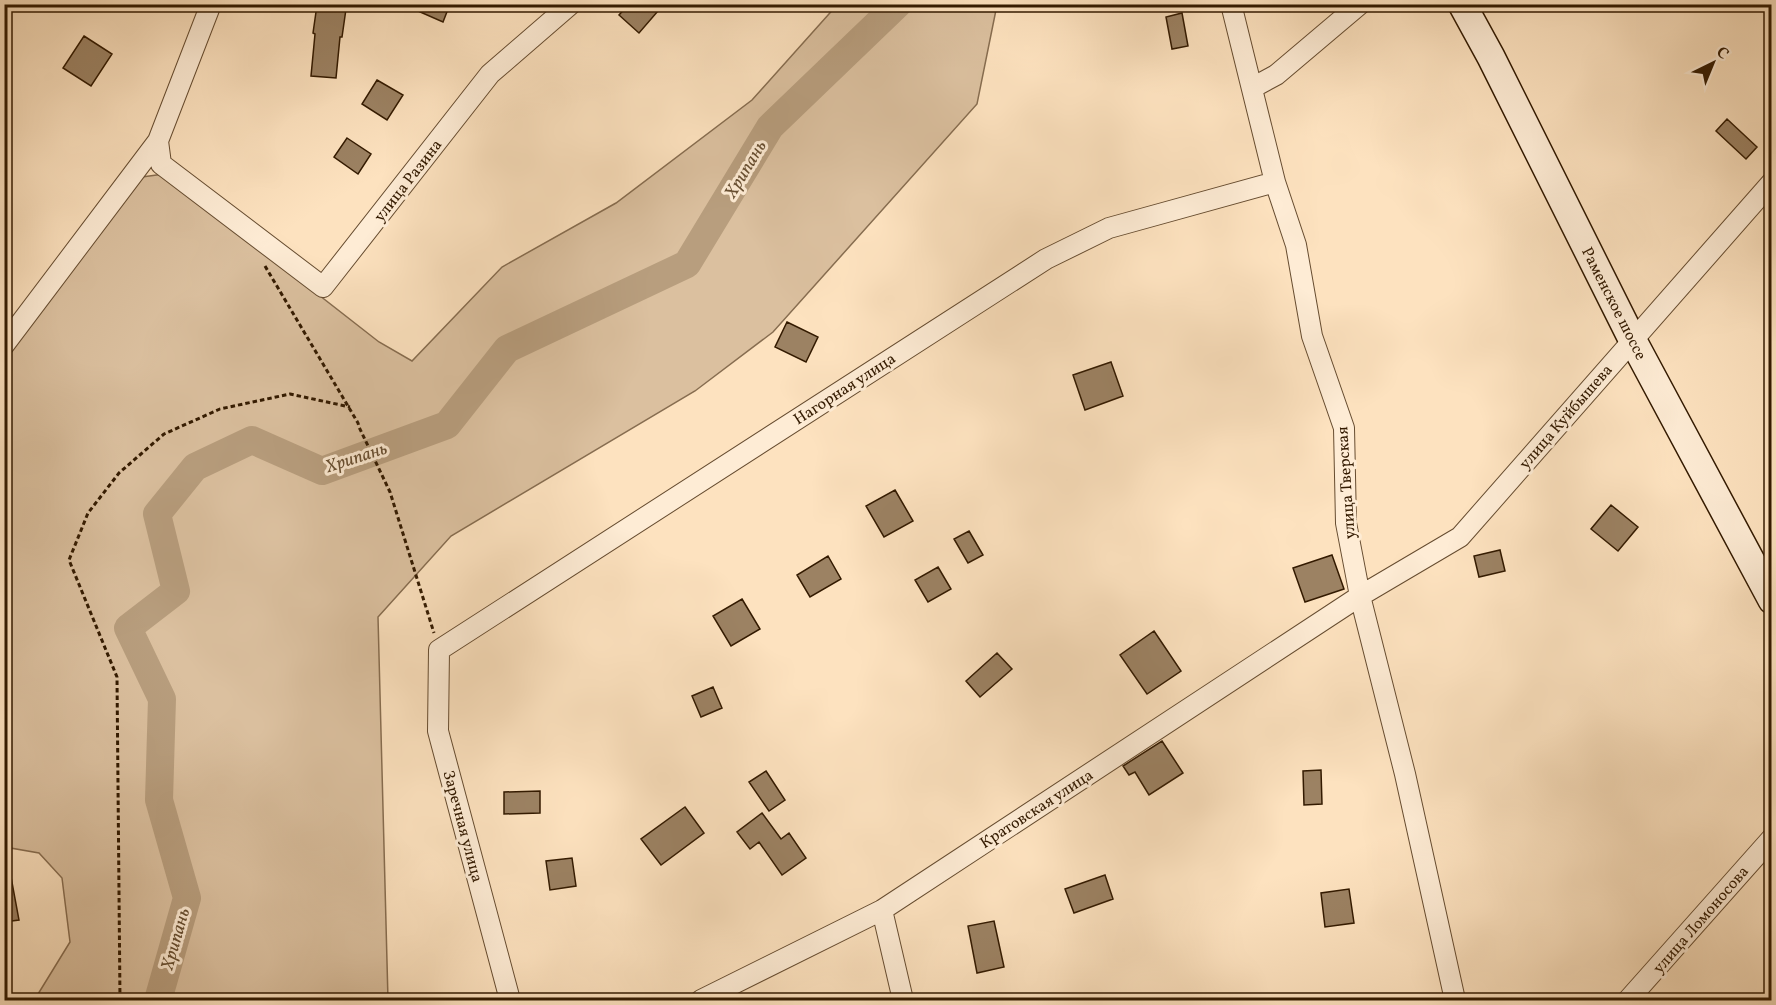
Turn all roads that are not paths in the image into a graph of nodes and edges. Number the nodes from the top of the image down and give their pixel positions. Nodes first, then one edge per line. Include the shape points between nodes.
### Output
1 (211, 4) edge
2 (571, 4) edge
3 (1232, 4) edge
4 (1360, 4) edge
5 (1462, 4) edge
6 (1252, 88) junction
7 (158, 141) junction
8 (1275, 182) junction
9 (1772, 182) edge
10 (1632, 339) junction
11 (4, 345) edge
12 (1360, 596) junction
13 (1772, 600) edge
14 (440, 650) joint
15 (1772, 838) edge
16 (882, 910) junction
17 (510, 1000) edge
18 (701, 1000) edge
19 (903, 1000) edge
20 (1455, 1000) edge
21 (1628, 1000) edge

1 - 7 street
2 - 7 street, улица Разина via 490,74 323,286 161,164
3 - 6 street, улица Тверская
4 - 6 street via 1276,75
5 - 10 main road, Раменское шоссе
6 - 8 street, улица Тверская
7 - 11 street
8 - 12 street, улица Тверская via 1296,245 1312,336 1344,428 1346,523
8 - 14 street, Нагорная улица via 1109,228 1046,259
9 - 10 street, улица Куйбышева
10 - 12 street, улица Куйбышева via 1460,537
10 - 13 main road, Раменское шоссе
12 - 16 street, Кратовская улица
12 - 20 street, улица Тверская via 1405,774
14 - 17 street, Заречная улица via 438,732
15 - 21 street, улица Ломоносова
16 - 18 street, Кратовская улица
16 - 19 street

